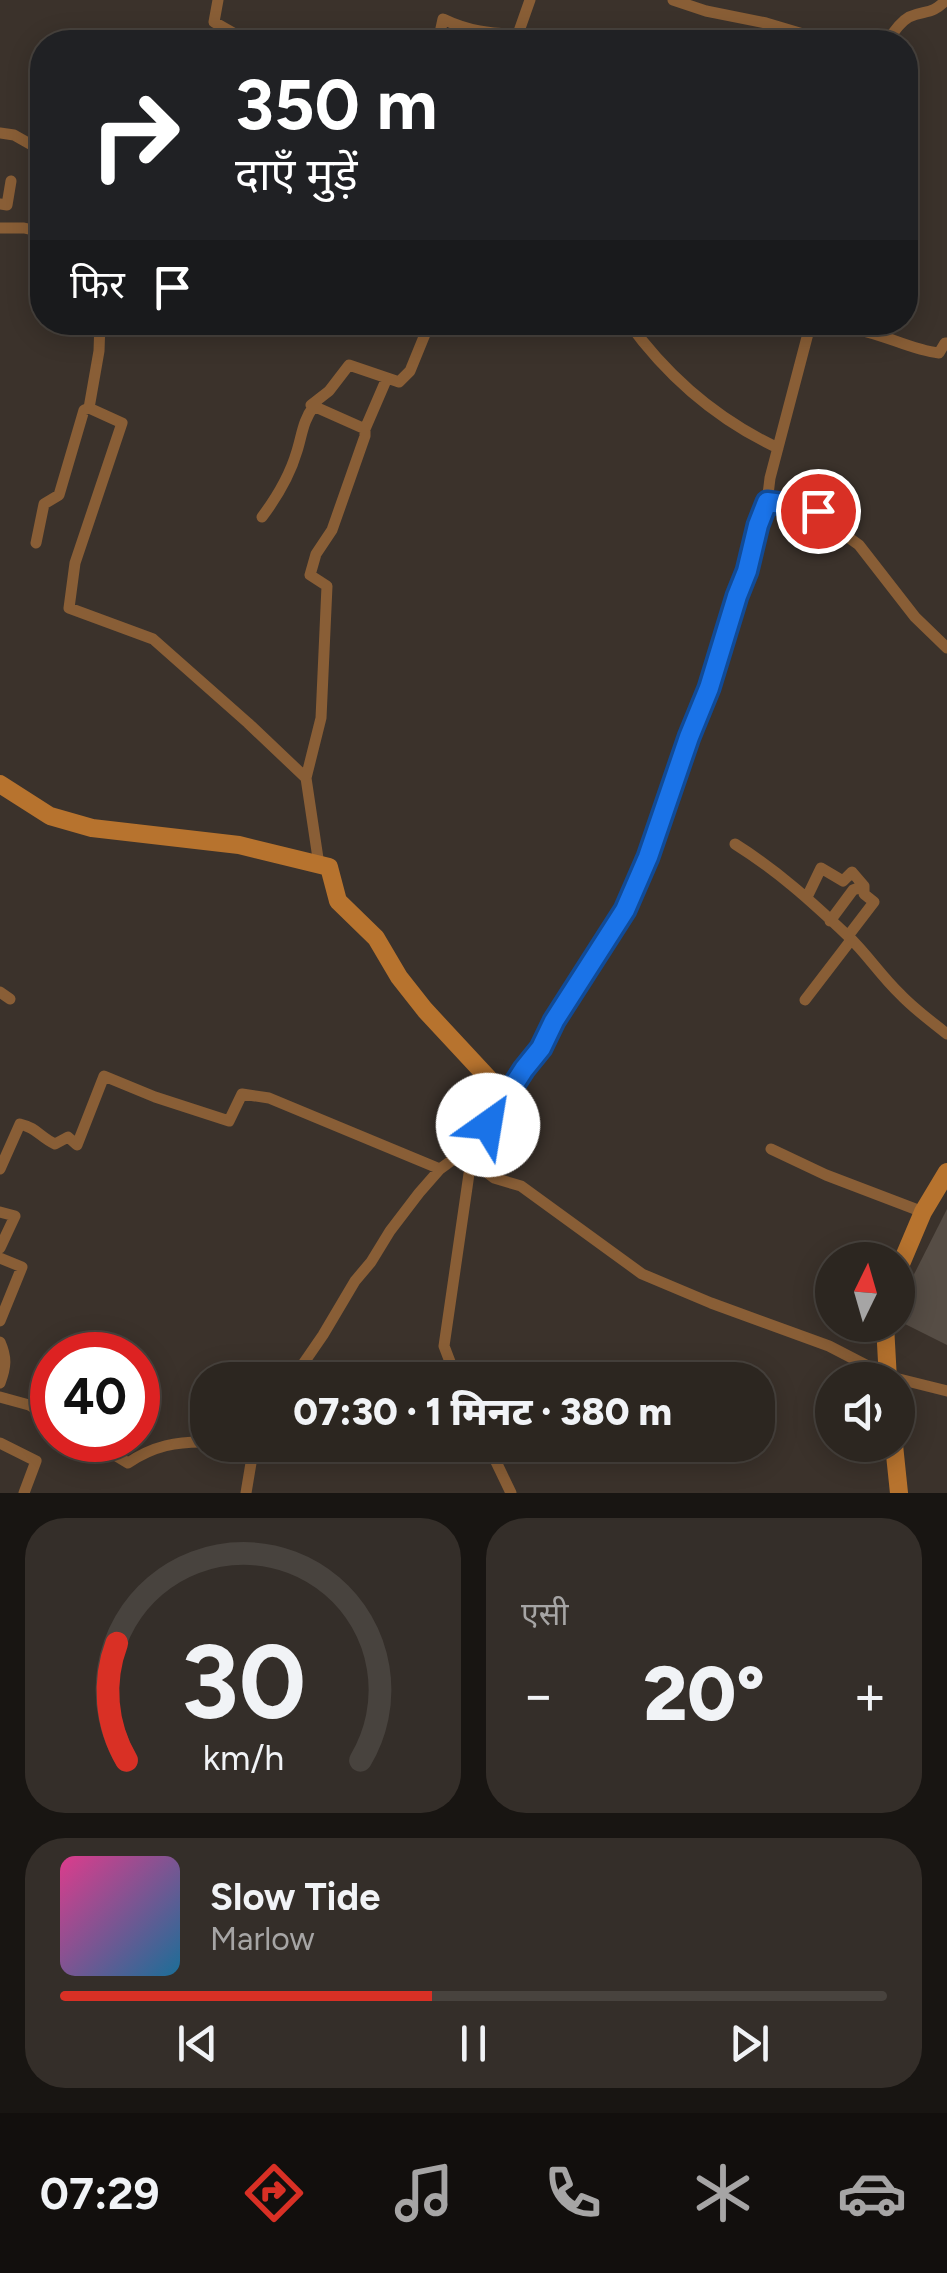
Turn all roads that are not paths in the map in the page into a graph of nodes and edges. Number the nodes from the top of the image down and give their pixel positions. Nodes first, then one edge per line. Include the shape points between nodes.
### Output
1 (218, 0) edge
2 (530, 0) edge
3 (673, 0) edge
4 (946, 0) edge
5 (228, 30) edge
6 (441, 30) edge
7 (472, 30) edge
8 (519, 30) edge
9 (792, 30) edge
10 (895, 30) edge
11 (0, 133) edge
12 (30, 144) edge
13 (11, 180) dead end
14 (0, 204) edge
15 (0, 228) edge
16 (30, 229) edge
17 (100, 335) edge
18 (425, 335) edge
19 (638, 335) edge
20 (807, 335) edge
21 (878, 335) edge
22 (947, 343) edge
23 (387, 378) junction
24 (314, 406) junction
25 (89, 408) junction
26 (364, 429) junction
27 (778, 448) junction
28 (767, 502) junction
29 (262, 516) dead end
30 (36, 542) dead end
31 (947, 648) edge
32 (306, 778) junction
33 (0, 784) edge
34 (735, 844) dead end
35 (319, 865) junction
36 (864, 886) junction
37 (807, 897) junction
38 (830, 921) junction
39 (850, 938) junction
40 (804, 1000) dead end
41 (947, 1034) edge
42 (505, 1096) junction
43 (771, 1149) dead end
44 (467, 1157) junction
45 (440, 1169) junction
46 (0, 1170) edge
47 (947, 1172) edge
48 (0, 1212) edge
49 (924, 1212) junction
50 (911, 1242) edge
51 (0, 1248) edge
52 (0, 1258) edge
53 (0, 1321) edge
54 (0, 1342) edge
55 (304, 1362) edge
56 (450, 1362) edge
57 (858, 1362) edge
58 (0, 1383) edge
59 (915, 1384) edge
60 (947, 1391) edge
61 (0, 1396) edge
62 (30, 1406) edge
63 (190, 1441) edge
64 (0, 1443) edge
65 (160, 1447) edge
66 (249, 1462) edge
67 (496, 1462) edge
68 (896, 1462) edge
69 (24, 1493) edge
70 (246, 1493) edge
71 (511, 1493) edge
72 (900, 1493) edge

1 - 5 street via 214,22
2 - 8 street
3 - 9 street
4 - 10 street
6 - 7 street via 443,19
11 - 12 street
13 - 14 street via 7,205
15 - 16 street
17 - 25 street
18 - 23 street via 410,370 398,382
19 - 27 street via 692,392
20 - 27 street
21 - 22 street via 939,354
23 - 24 street via 350,365
23 - 26 street
24 - 26 street
24 - 29 street
25 - 30 street via 58,495 44,504
25 - 32 street via 122,423 75,562 69,608 153,639
26 - 32 street via 332,530 310,575 327,586 321,718
27 - 28 street
28 - 31 street via 818,511 859,545
28 - 42 street via 709,688 638,881 541,1048
32 - 35 street
33 - 35 street via 50,816 92,828 239,845
34 - 37 street
35 - 42 street via 329,867 338,900 376,938 425,1010
36 - 37 street via 852,872 843,881 821,868
36 - 38 street
36 - 39 street via 874,902
37 - 38 street
38 - 39 street
39 - 40 street
39 - 41 street via 900,995
42 - 44 street
43 - 49 street
44 - 45 street
44 - 56 street via 444,1346
44 - 57 street via 494,1178 522,1186 642,1274
45 - 46 street via 269,1098 242,1094 229,1121 104,1076 77,1145 68,1137 56,1144 20,1124
45 - 55 street via 354,1281
47 - 49 street
48 - 51 street via 15,1216
49 - 50 street
52 - 53 street via 22,1267
54 - 58 street via 6,1356
59 - 60 street
61 - 62 street
63 - 65 street
64 - 69 street via 36,1461
66 - 70 street
67 - 71 street
68 - 72 street

